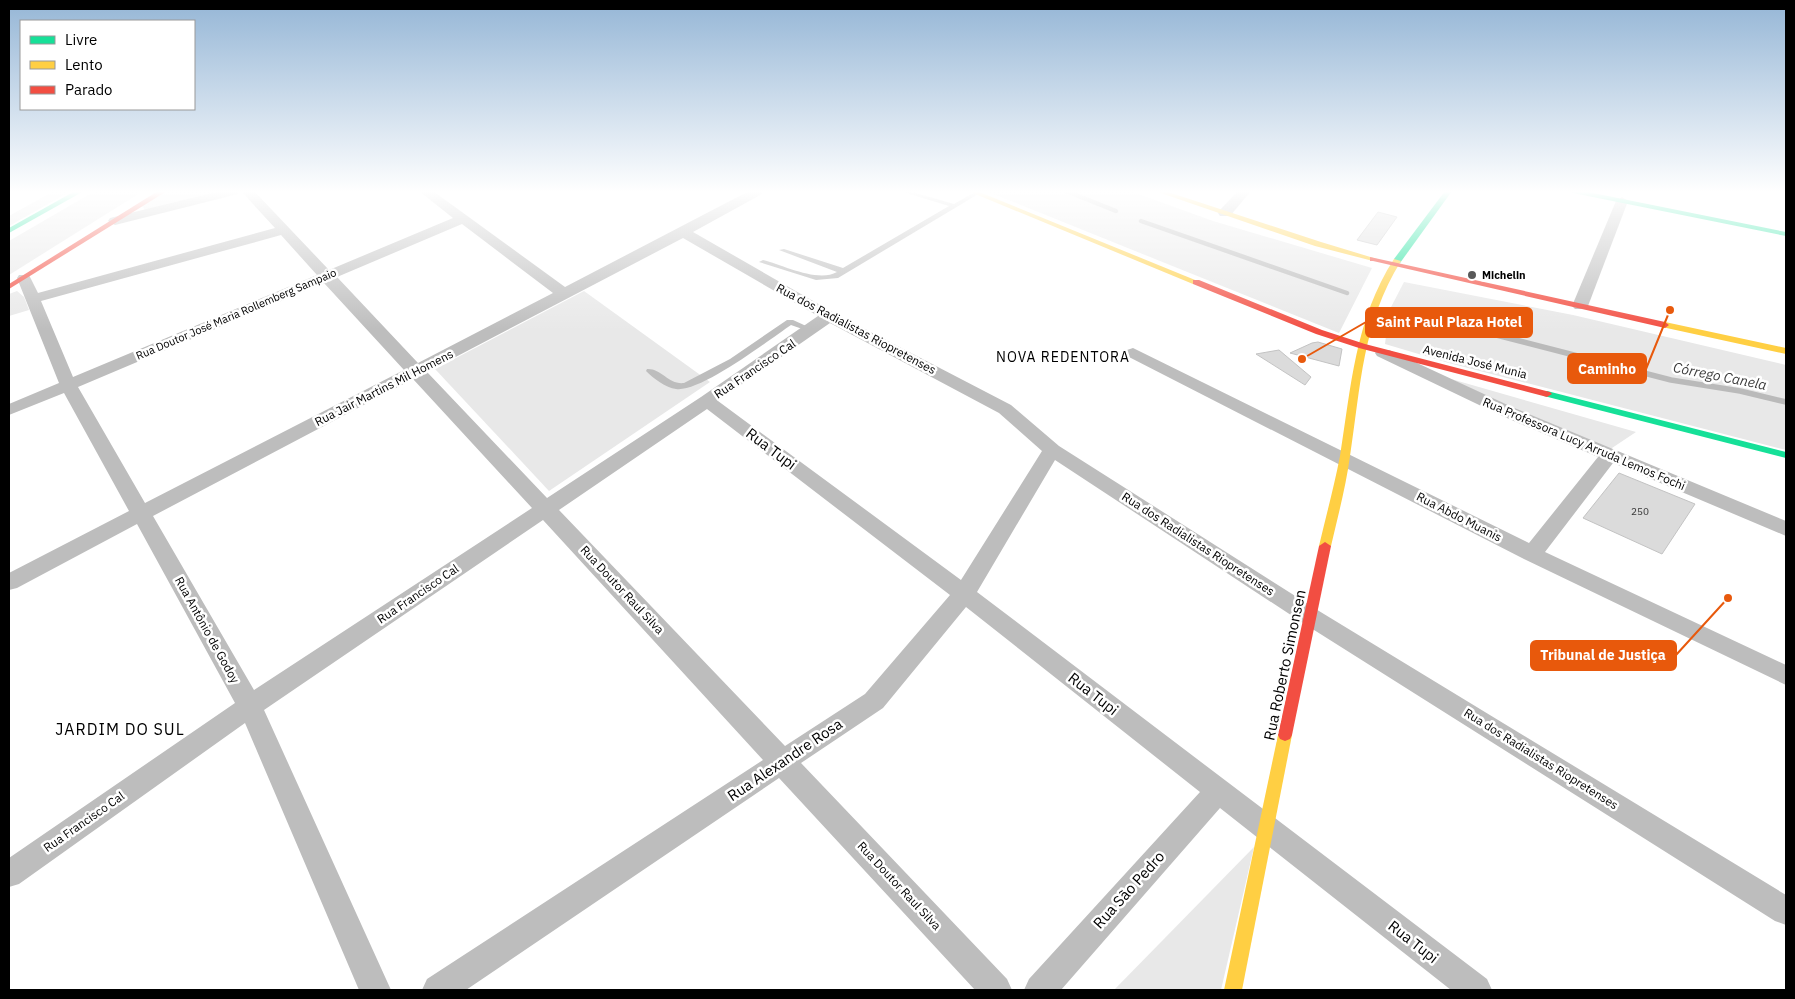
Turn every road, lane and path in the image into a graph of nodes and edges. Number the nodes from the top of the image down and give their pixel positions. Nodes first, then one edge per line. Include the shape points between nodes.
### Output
1 (92, 238) edge
2 (249, 238) edge
3 (291, 238) edge
4 (419, 238) edge
5 (488, 238) edge
6 (671, 238) edge
7 (692, 238) edge
8 (901, 238) edge
9 (1086, 238) edge
10 (1305, 238) edge
11 (1413, 238) edge
12 (1607, 238) edge
13 (782, 250) dead end
14 (763, 262) dead end
15 (1393, 265) junction
16 (843, 271) junction
17 (327, 276) junction
18 (21, 288) edge
19 (564, 294) junction
20 (1580, 306) junction
21 (829, 316) junction
22 (811, 330) junction
23 (1362, 346) junction
24 (1786, 351) edge
25 (1133, 353) dead end
26 (1383, 353) junction
27 (416, 371) junction
28 (650, 371) dead end
29 (68, 385) junction
30 (708, 401) junction
31 (9, 410) edge
32 (1052, 450) junction
33 (1610, 455) junction
34 (1786, 455) edge
35 (1344, 459) junction
36 (545, 509) junction
37 (142, 512) junction
38 (1786, 529) edge
39 (1532, 554) junction
40 (9, 582) edge
41 (964, 594) junction
42 (1311, 617) junction
43 (1786, 676) edge
44 (250, 706) junction
45 (783, 762) junction
46 (1218, 791) junction
47 (1265, 827) junction
48 (9, 874) edge
49 (1786, 911) edge
50 (376, 990) edge
51 (438, 990) edge
52 (996, 990) edge
53 (1040, 990) edge
54 (1233, 990) edge
55 (1476, 990) edge

1 - 18 main road
2 - 18 street
3 - 17 street, Rua Doutor Raul Silva
4 - 17 street, Rua Doutor José Maria Rollemberg Sampaio
5 - 19 street
6 - 19 street, Rua Jair Martins Mil Homens
7 - 21 street, Rua dos Radialistas Riopretenses
8 - 16 lane
9 - 23 main road, Avenida José Munia via 1319,332
10 - 15 main road
11 - 15 main road, Rua Roberto Simonsen
12 - 20 street
13 - 16 lane
14 - 16 lane via 816,278 827,278
15 - 20 main road
15 - 23 main road, Rua Roberto Simonsen
17 - 27 street, Rua Doutor Raul Silva
17 - 29 street, Rua Doutor José Maria Rollemberg Sampaio
18 - 29 street, Rua Antônio de Godoy
19 - 27 street, Rua Jair Martins Mil Homens
20 - 24 main road
21 - 22 street, Rua Francisco Cal
21 - 32 street, Rua dos Radialistas Riopretenses via 1005,408
22 - 28 lane via 790,322 688,386 676,387
22 - 30 street, Rua Francisco Cal
23 - 26 main road, Avenida José Munia
23 - 35 main road, Rua Roberto Simonsen
25 - 35 street, Rua Abdo Muanis
26 - 33 street, Rua Professora Lucy Arruda Lemos Fochi via 1506,412
26 - 34 main road, Avenida José Munia
27 - 36 street, Rua Doutor Raul Silva
27 - 37 street, Rua Jair Martins Mil Homens
29 - 31 street, Rua Doutor José Maria Rollemberg Sampaio
29 - 37 street, Rua Antônio de Godoy
30 - 36 street, Rua Francisco Cal
30 - 41 street, Rua Tupi
32 - 41 street, Rua Alexandre Rosa
32 - 42 street, Rua dos Radialistas Riopretenses
33 - 38 street, Rua Professora Lucy Arruda Lemos Fochi
33 - 39 street
35 - 39 street, Rua Abdo Muanis
35 - 42 main road, Rua Roberto Simonsen
36 - 44 street, Rua Francisco Cal
36 - 45 street, Rua Doutor Raul Silva
37 - 40 street, Rua Jair Martins Mil Homens
37 - 44 street, Rua Antônio de Godoy
39 - 43 street, Rua Abdo Muanis
41 - 45 street, Rua Alexandre Rosa via 874,701
41 - 46 street, Rua Tupi
42 - 47 main road, Rua Roberto Simonsen
42 - 49 street, Rua dos Radialistas Riopretenses
44 - 48 street, Rua Francisco Cal
44 - 50 street, Rua Antônio de Godoy
45 - 51 street, Rua Alexandre Rosa
45 - 52 street, Rua Doutor Raul Silva
46 - 47 street, Rua Tupi
46 - 53 street, Rua São Pedro
47 - 54 main road, Rua Roberto Simonsen
47 - 55 street, Rua Tupi

